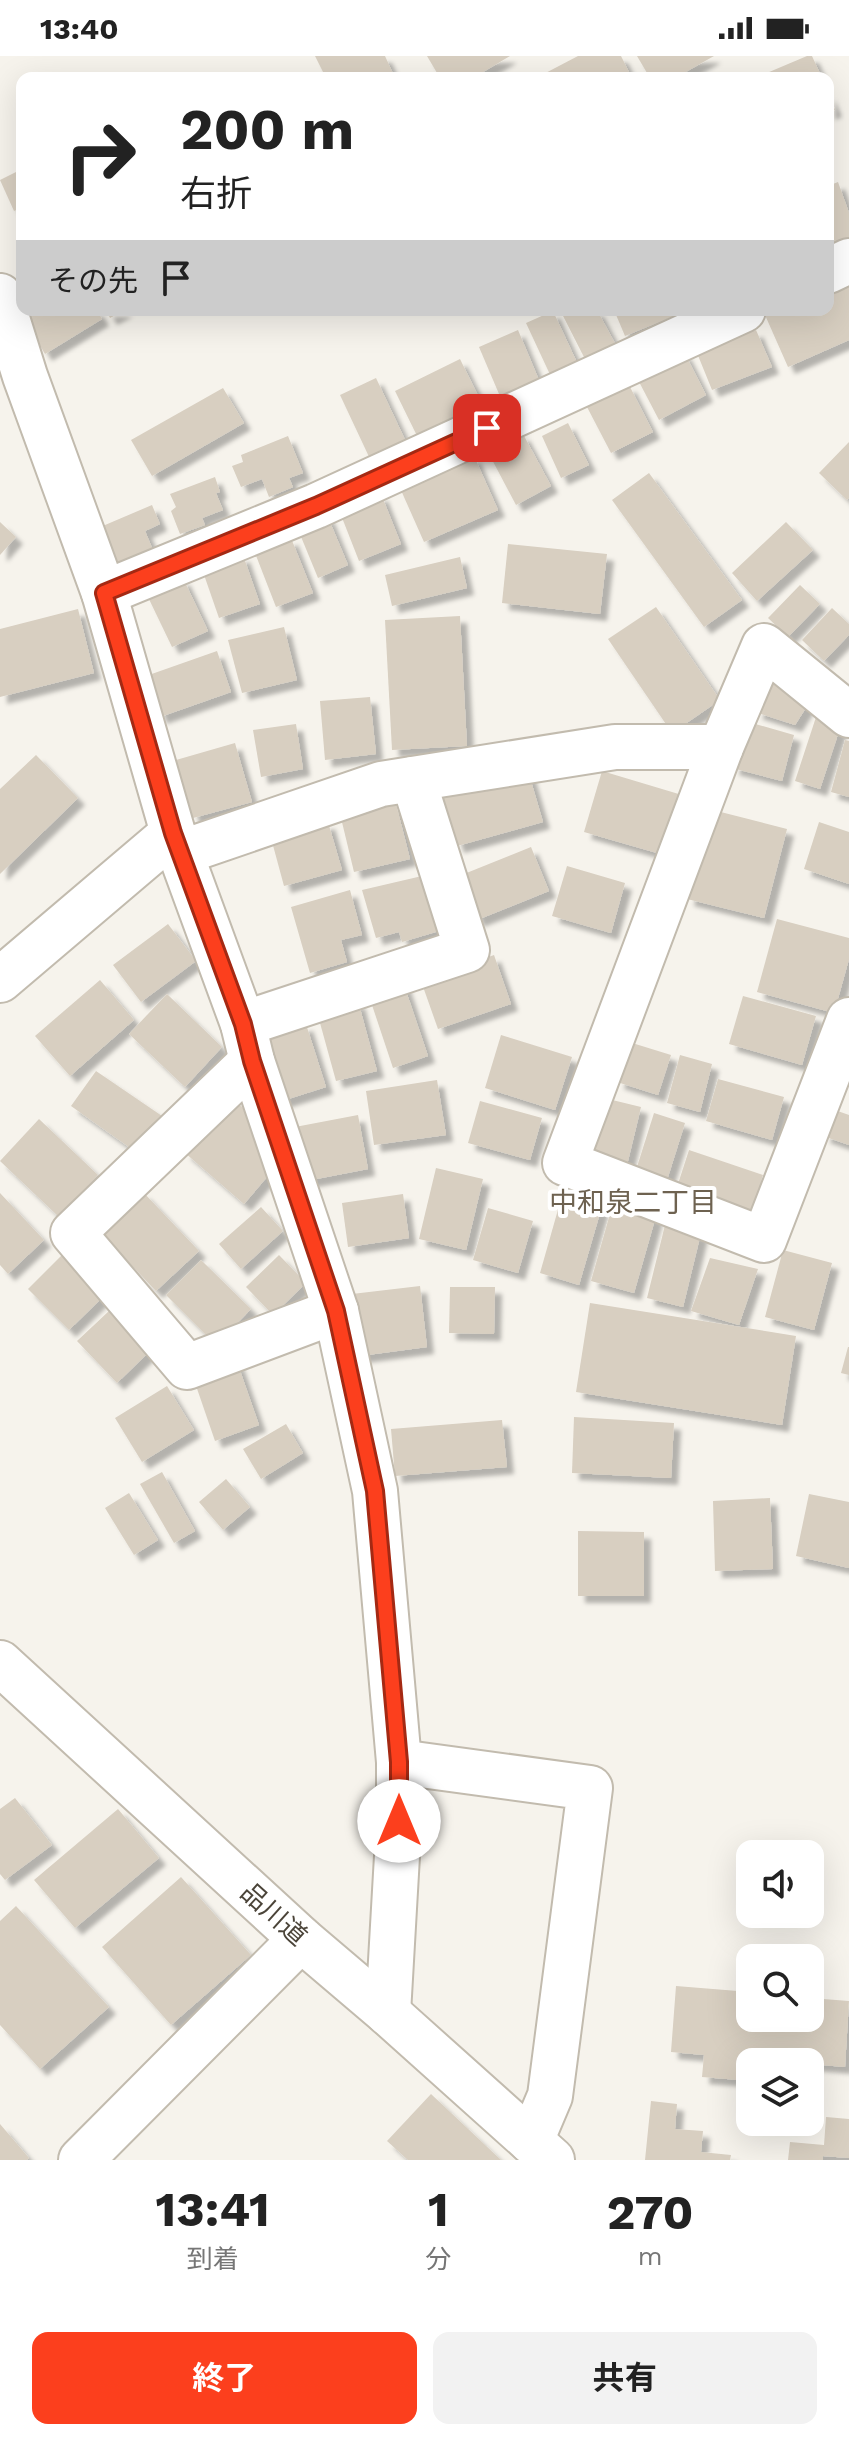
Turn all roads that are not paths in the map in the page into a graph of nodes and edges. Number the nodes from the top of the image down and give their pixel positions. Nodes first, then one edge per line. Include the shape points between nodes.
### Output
1 (0, 296) edge
2 (730, 316) edge
3 (104, 593) junction
4 (849, 715) edge
5 (721, 747) junction
6 (413, 779) junction
7 (176, 843) junction
8 (0, 980) edge
9 (849, 1020) edge
10 (247, 1042) junction
11 (336, 1311) junction
12 (0, 1663) edge
13 (399, 1762) junction
14 (301, 1939) junction
15 (388, 2013) junction
16 (542, 2150) edge
17 (81, 2160) edge

1 - 3 street
2 - 3 street via 316,506
3 - 7 street
4 - 5 street via 764,646
5 - 6 street via 615,747
5 - 9 street via 565,1163 764,1240
6 - 7 street
6 - 10 street via 467,950
7 - 8 street
7 - 10 street
10 - 11 street
10 - 11 street via 73,1233 187,1367
11 - 13 street via 375,1491
12 - 14 street, 品川道
13 - 15 street
13 - 16 street via 590,1788
14 - 15 street, 品川道
14 - 17 street
15 - 16 street, 品川道

